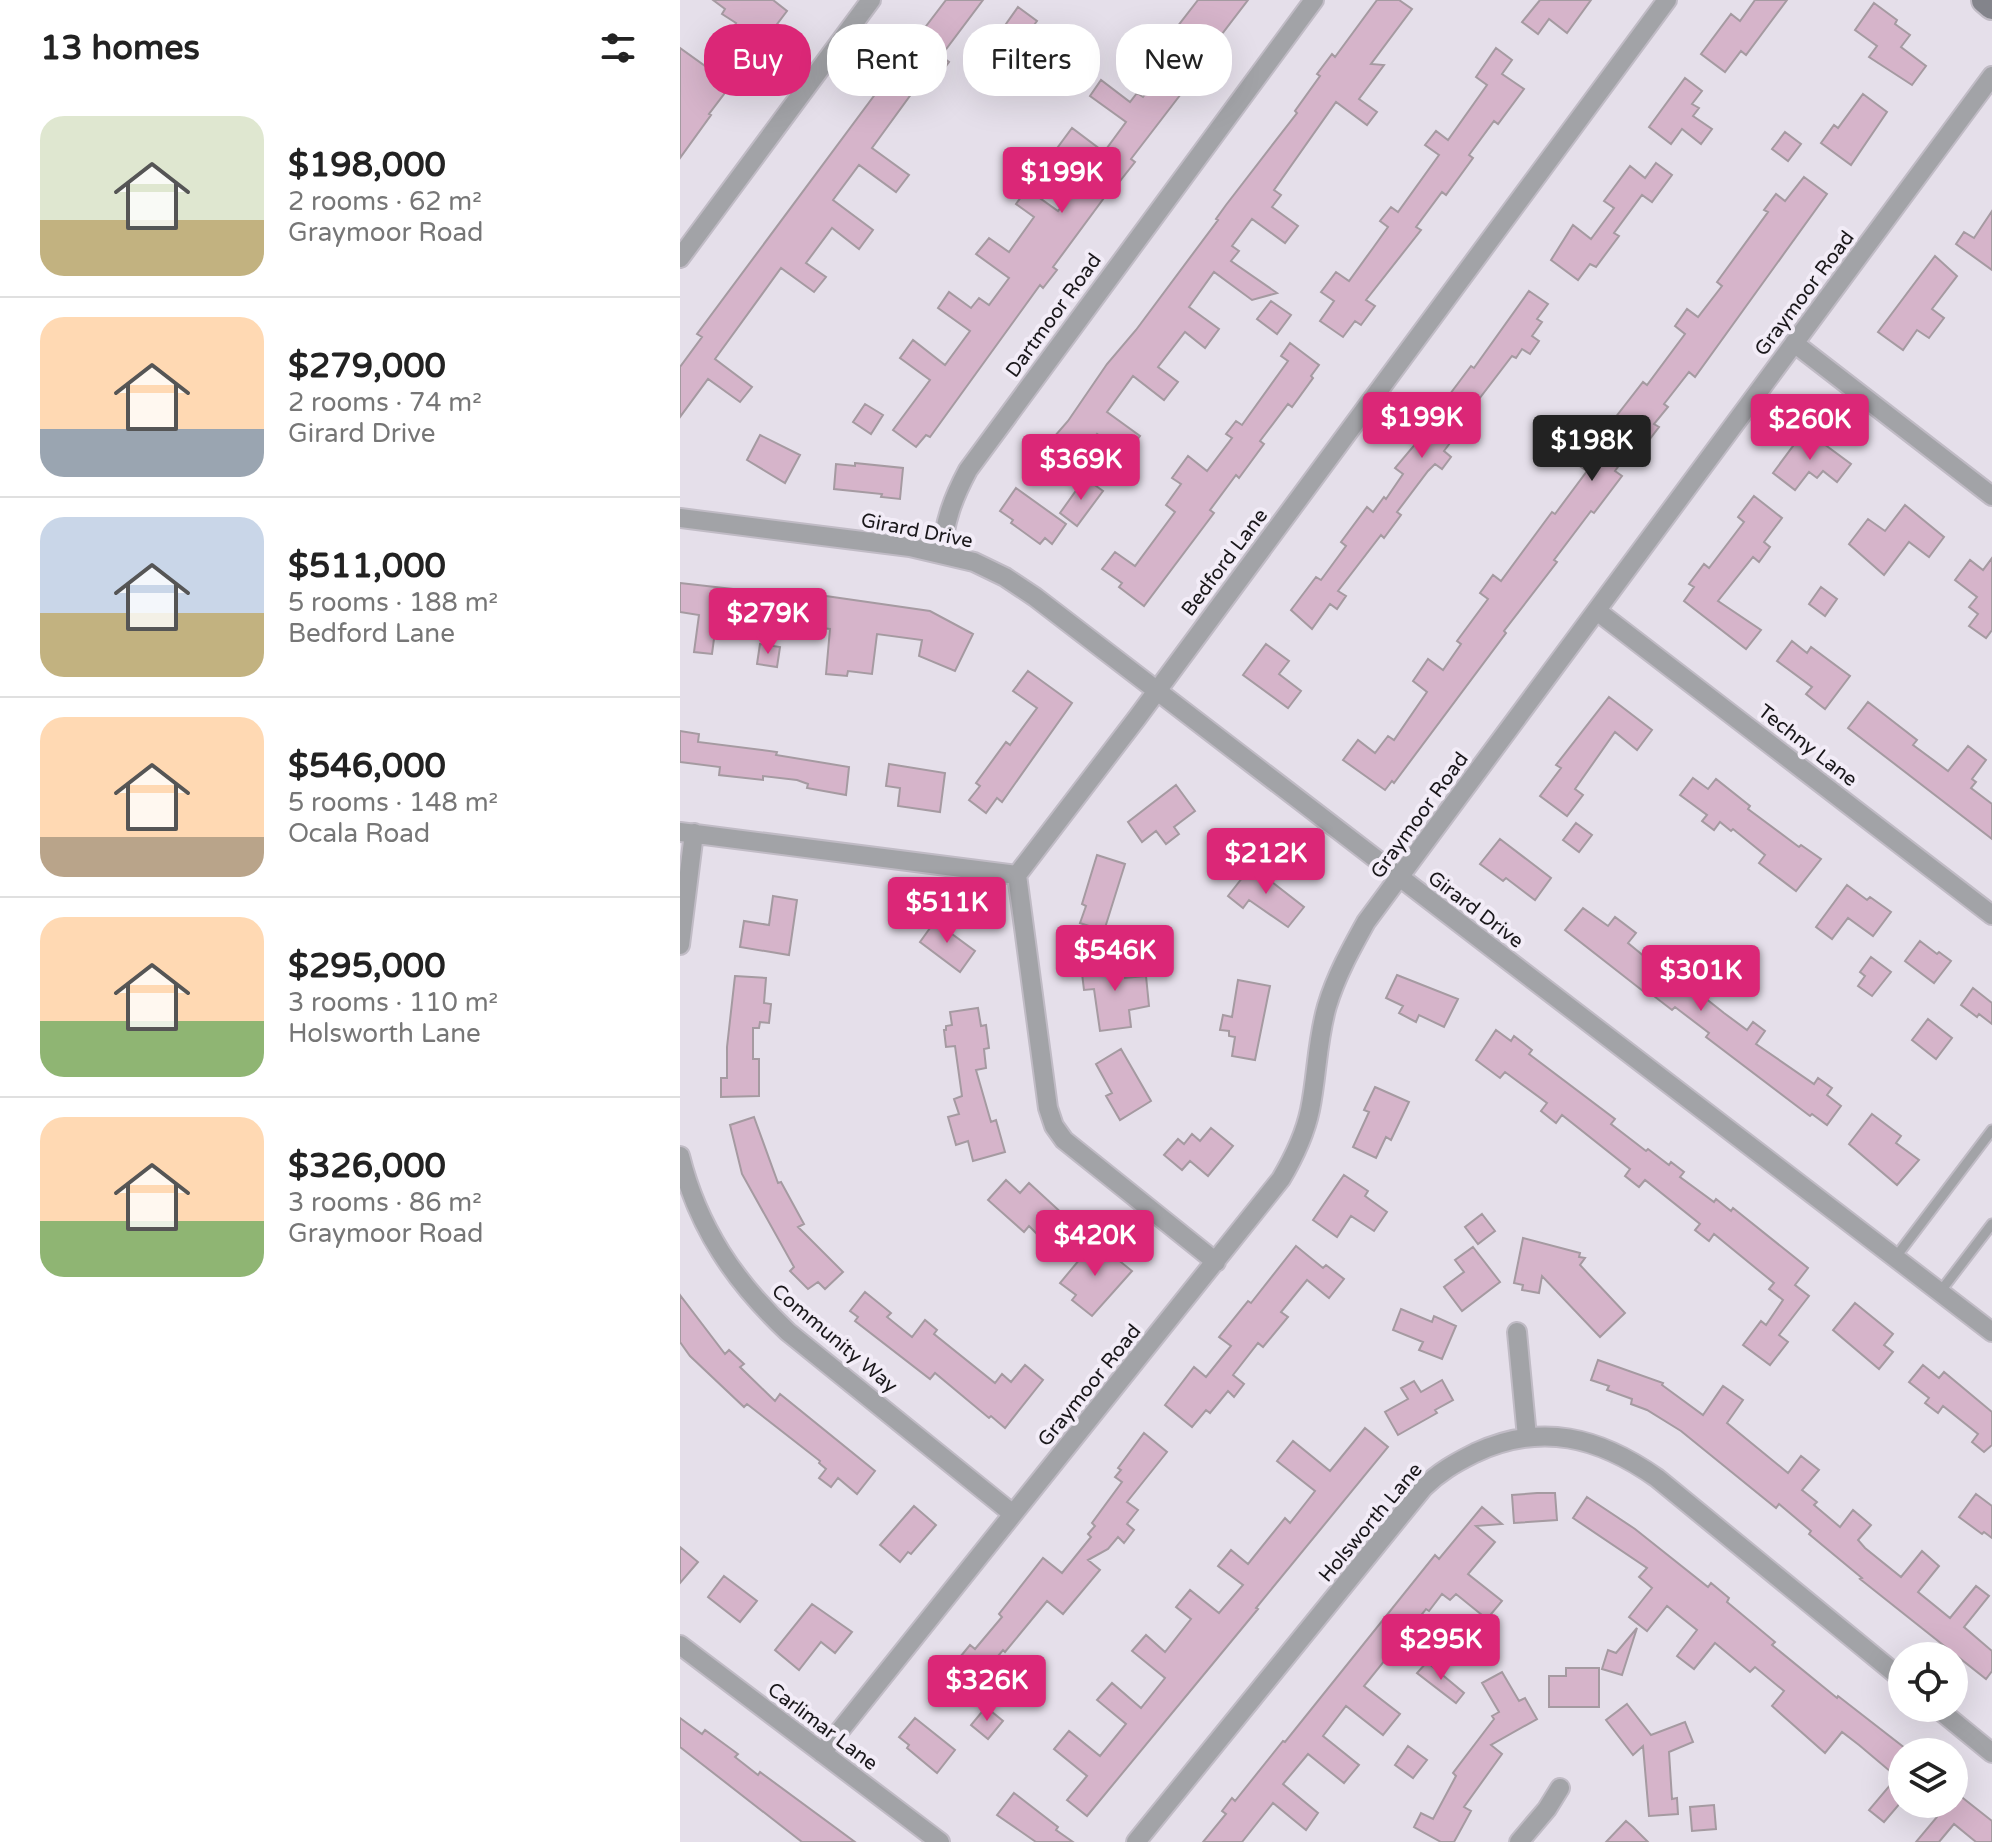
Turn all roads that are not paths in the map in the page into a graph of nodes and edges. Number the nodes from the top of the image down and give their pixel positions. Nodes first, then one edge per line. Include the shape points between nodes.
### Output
1 (871, 0) edge
2 (1314, 0) edge
3 (1667, 0) edge
4 (1985, 0) edge
5 (1992, 6) edge
6 (1992, 76) edge
7 (680, 258) edge
8 (1794, 343) junction
9 (1992, 496) edge
10 (680, 518) edge
11 (942, 554) junction
12 (1597, 611) junction
13 (1156, 691) junction
14 (687, 832) edge
15 (1017, 875) junction
16 (1399, 878) junction
17 (1992, 915) edge
18 (680, 945) edge
19 (1992, 1130) edge
20 (680, 1156) edge
21 (1992, 1224) edge
22 (1895, 1258) junction
23 (1216, 1262) junction
24 (1940, 1292) junction
25 (1517, 1332) dead end
26 (1992, 1332) edge
27 (1527, 1437) junction
28 (1013, 1514) junction
29 (680, 1645) edge
30 (1888, 1668) edge
31 (1954, 1722) edge
32 (822, 1753) junction
33 (1992, 1753) edge
34 (1560, 1788) dead end
35 (940, 1842) edge
36 (1136, 1842) edge
37 (1519, 1842) edge

1 - 7 street
2 - 11 street, Dartmoor Road via 968,470 944,523
3 - 13 street, Bedford Lane
4 - 5 main road
6 - 8 street, Graymoor Road
8 - 9 street
8 - 12 street, Graymoor Road
10 - 11 street, Girard Drive
11 - 13 street, Girard Drive via 1005,577
12 - 16 street, Graymoor Road
12 - 17 street, Techny Lane
13 - 15 street, Bedford Lane
13 - 16 street, Girard Drive
14 - 15 street
14 - 18 street
15 - 23 street via 1054,1126 1064,1140
16 - 22 street, Girard Drive
16 - 23 street, Graymoor Road via 1343,963 1327,1006 1310,1112 1291,1162
19 - 22 lane
20 - 28 street, Community Way via 707,1232 758,1303
21 - 24 lane
22 - 24 street, Girard Drive
23 - 28 street, Graymoor Road
24 - 26 street, Girard Drive
25 - 27 street
27 - 30 street, Holsworth Lane via 1566,1437 1629,1458
27 - 36 street, Holsworth Lane via 1455,1463 1423,1488
28 - 32 street, Graymoor Road
29 - 32 street, Carlimar Lane
31 - 33 street
32 - 35 street, Carlimar Lane
34 - 37 street

